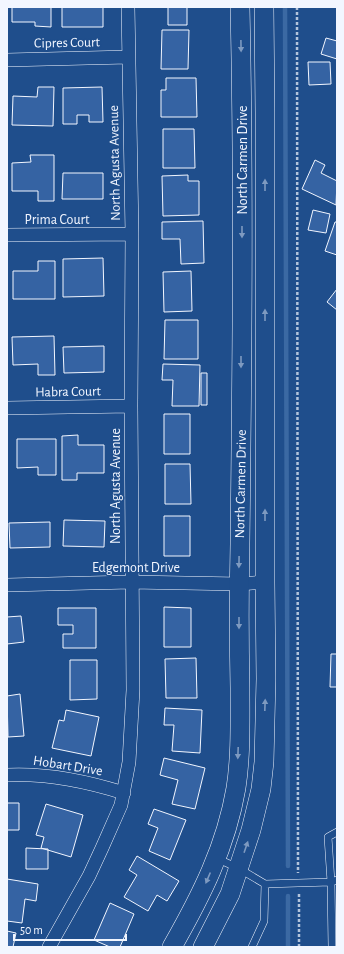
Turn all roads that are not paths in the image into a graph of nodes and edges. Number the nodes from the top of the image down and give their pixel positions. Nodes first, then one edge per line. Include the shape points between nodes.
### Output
1 (128, 7) edge
2 (240, 7) edge
3 (264, 7) edge
4 (128, 57) junction
5 (7, 60) edge
6 (132, 234) junction
7 (7, 235) edge
8 (130, 406) junction
9 (7, 408) edge
10 (131, 582) junction
11 (265, 582) junction
12 (239, 584) junction
13 (7, 585) edge
14 (7, 775) edge
15 (124, 792) junction
16 (337, 832) edge
17 (216, 858) junction
18 (238, 868) junction
19 (334, 881) edge
20 (266, 884) junction
21 (49, 947) edge
22 (172, 947) edge
23 (203, 947) edge
24 (252, 947) edge
25 (332, 947) edge

1 - 4 street, North Agusta Avenue
2 -> 12 main road, North Carmen Drive via 242,376
11 -> 3 main road, North Carmen Drive
4 - 5 street, Cipres Court
4 - 6 street, North Agusta Avenue
6 - 7 street, Prima Court
6 - 8 street, North Agusta Avenue
8 - 9 street, Habra Court
8 - 10 street, North Agusta Avenue
10 - 12 street, Edgemont Drive
10 - 13 street, Edgemont Drive
10 - 15 street, North Agusta Avenue via 132,729 130,762
11 - 12 street, Edgemont Drive
18 -> 11 main road, North Carmen Drive via 251,830 261,789 264,762
12 -> 17 main road, North Carmen Drive via 238,768 227,829
14 - 15 street, Hobart Drive via 67,778
15 - 21 street, North Agusta Avenue via 121,805 89,876
16 - 19 lane via 328,837
17 - 18 lane
17 -> 22 main road, North Carmen Drive via 191,914
18 - 20 lane
18 - 23 main road, North Carmen Drive via 230,894
19 - 20 lane
19 - 25 lane
20 - 24 lane via 264,921

